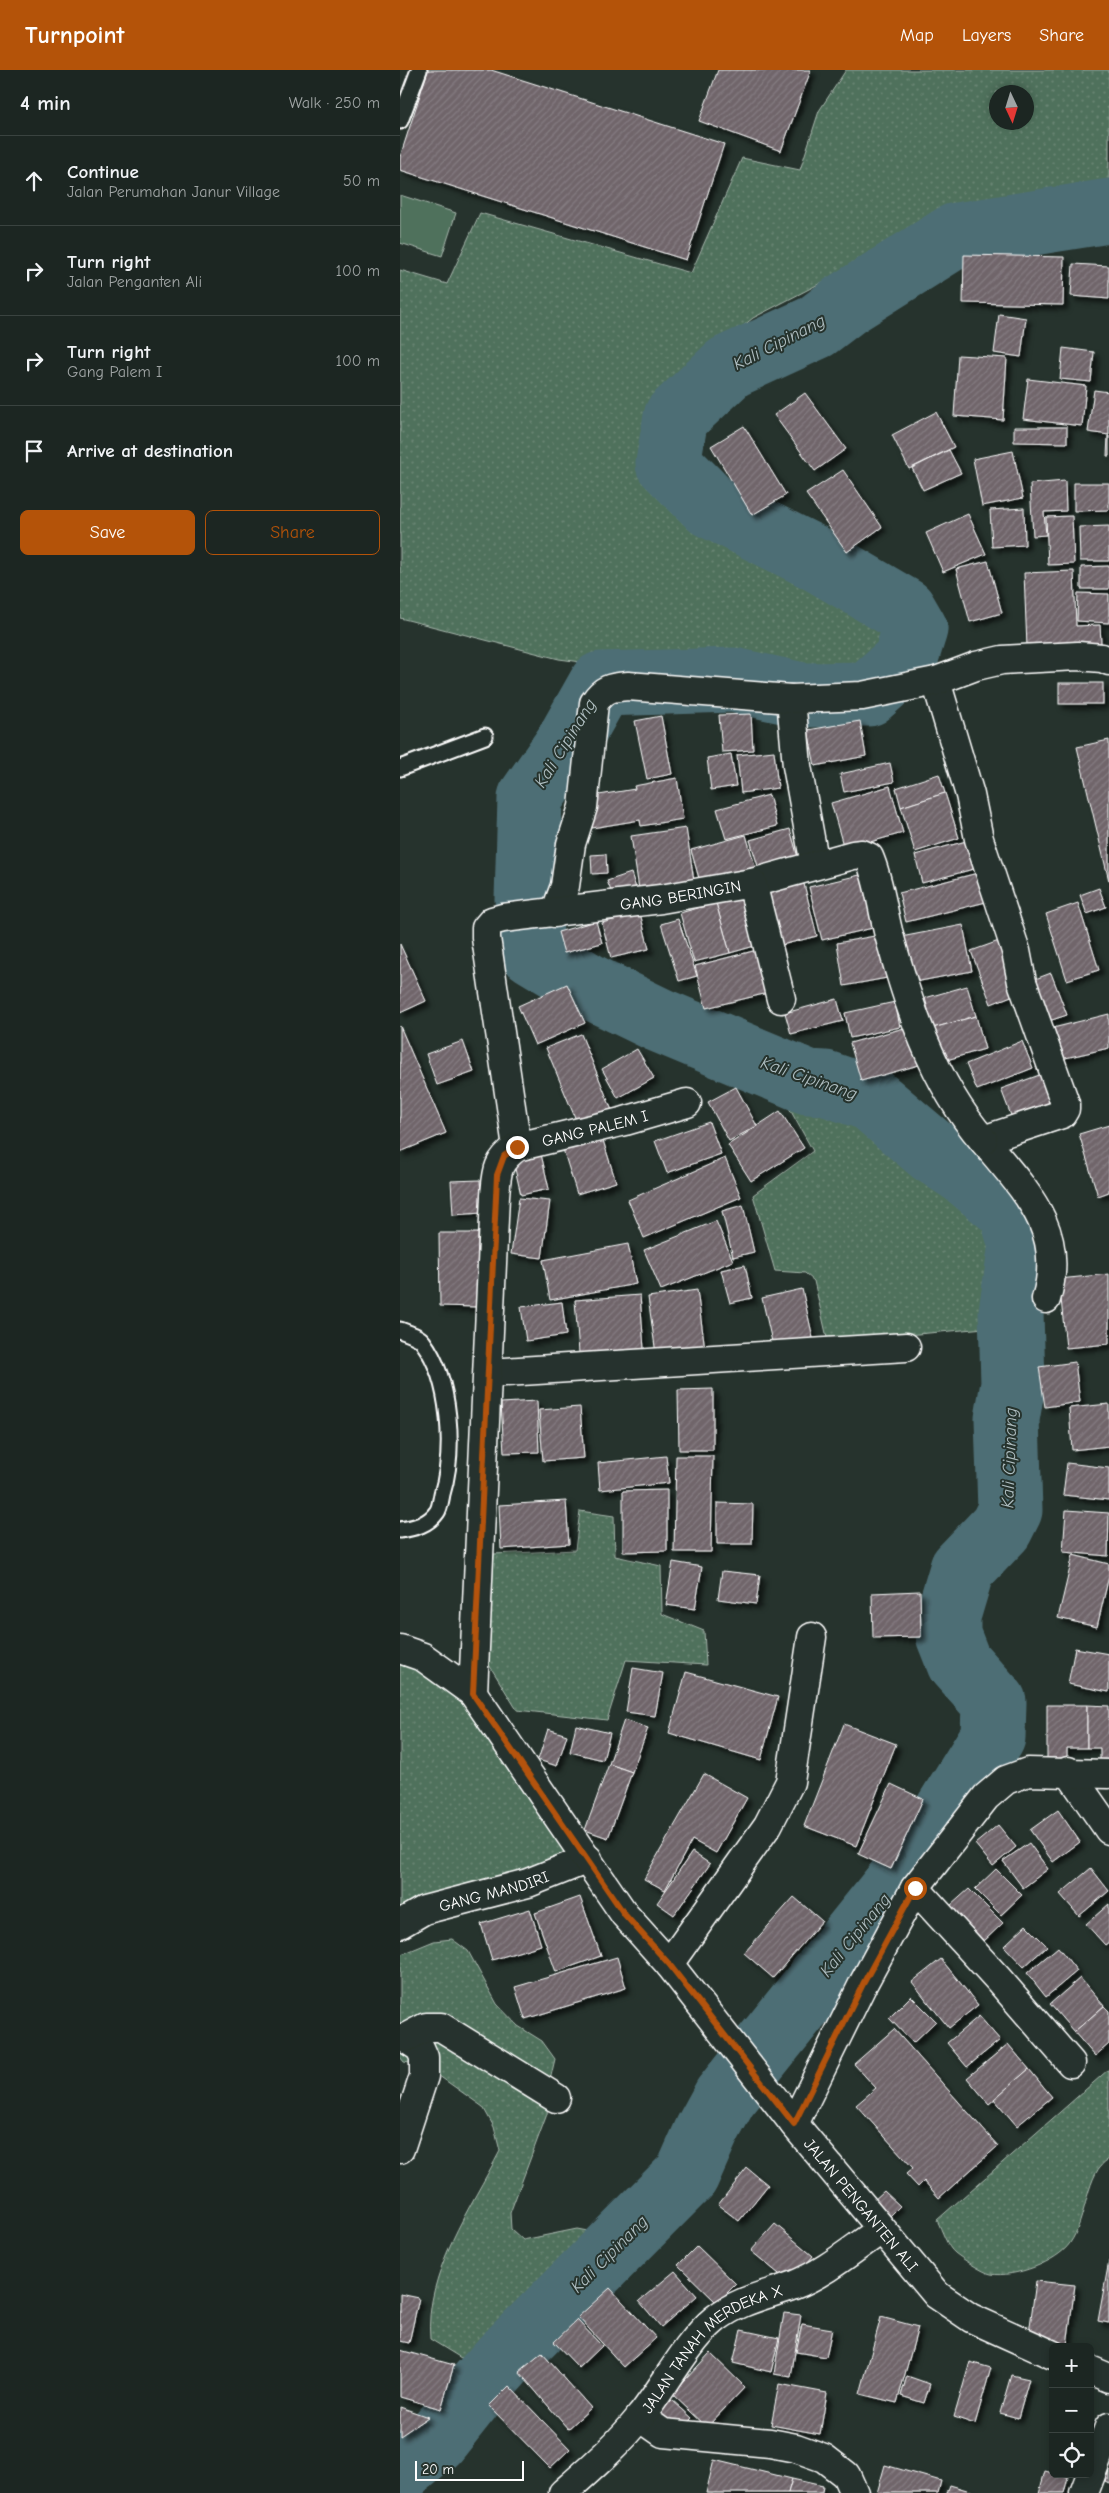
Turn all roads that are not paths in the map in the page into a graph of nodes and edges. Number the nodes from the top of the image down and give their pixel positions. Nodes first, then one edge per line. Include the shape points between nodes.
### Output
1 (419, 70) edge
2 (400, 121) edge
3 (1107, 654) edge
4 (936, 681) junction
5 (791, 699) junction
6 (486, 736) dead end
7 (400, 768) edge
8 (815, 865) junction
9 (752, 883) junction
10 (552, 913) junction
11 (781, 999) dead end
12 (687, 1103) dead end
13 (982, 1140) junction
14 (517, 1147) junction
15 (1046, 1299) dead end
16 (400, 1330) edge
17 (906, 1347) dead end
18 (488, 1373) junction
19 (400, 1530) edge
20 (812, 1637) dead end
21 (400, 1649) edge
22 (473, 1694) junction
23 (1068, 1771) junction
24 (1109, 1774) edge
25 (1109, 1830) edge
26 (588, 1859) junction
27 (915, 1888) junction
28 (400, 1924) edge
29 (669, 1964) junction
30 (403, 2038) edge
31 (1071, 2064) dead end
32 (556, 2098) dead end
33 (794, 2124) junction
34 (400, 2150) edge
35 (881, 2230) junction
36 (1049, 2353) edge
37 (1094, 2372) edge
38 (1109, 2378) edge
39 (640, 2417) junction
40 (1109, 2427) edge
41 (563, 2493) edge
42 (854, 2493) edge
43 (1084, 2493) edge

1 - 2 lane
3 - 4 street via 1002,660
4 - 5 street via 862,696
4 - 13 street via 990,876 1016,951 1022,982 1066,1109 1062,1114
5 - 8 street via 797,766
5 - 10 street via 628,686 601,692 594,703 583,807 572,844 565,886
6 - 7 lane
8 - 9 street
8 - 13 street via 853,855 869,857 903,983 931,1058 951,1099
9 - 10 street, GANG BERINGIN via 661,900
9 - 11 street, GANG BERINGIN
10 - 14 street, GANG BERINGIN via 492,921 486,928
12 - 14 street, GANG PALEM I via 625,1122
13 - 15 street via 1038,1211 1053,1264
14 - 18 street via 504,1156 497,1175
16 - 19 lane via 422,1341 435,1365 448,1414 450,1441 448,1475 437,1512 420,1527
17 - 18 street
18 - 22 street
20 - 29 street via 790,1782 768,1825
21 - 22 street, JALAN PENGANTEN ALI via 423,1657
22 - 26 street, JALAN PENGANTEN ALI
23 - 24 street
23 - 25 street
23 - 27 street via 1028,1772 1006,1780 986,1797
26 - 28 street, GANG MANDIRI via 528,1883 424,1910
26 - 29 street, JALAN PENGANTEN ALI via 625,1915
27 - 31 street
27 - 33 street
29 - 33 street, JALAN PENGANTEN ALI
30 - 32 street via 426,2027 441,2027
30 - 34 street via 420,2048 424,2057 424,2076
33 - 35 street, JALAN PENGANTEN ALI
35 - 36 street, JALAN PENGANTEN ALI via 937,2295 971,2318
35 - 39 street, JALAN TANAH MERDEKA X via 795,2285 734,2305 713,2321
37 - 38 street
39 - 41 street, JALAN TANAH MERDEKA X
39 - 42 street via 663,2433 796,2448 824,2458 846,2475
40 - 43 street

